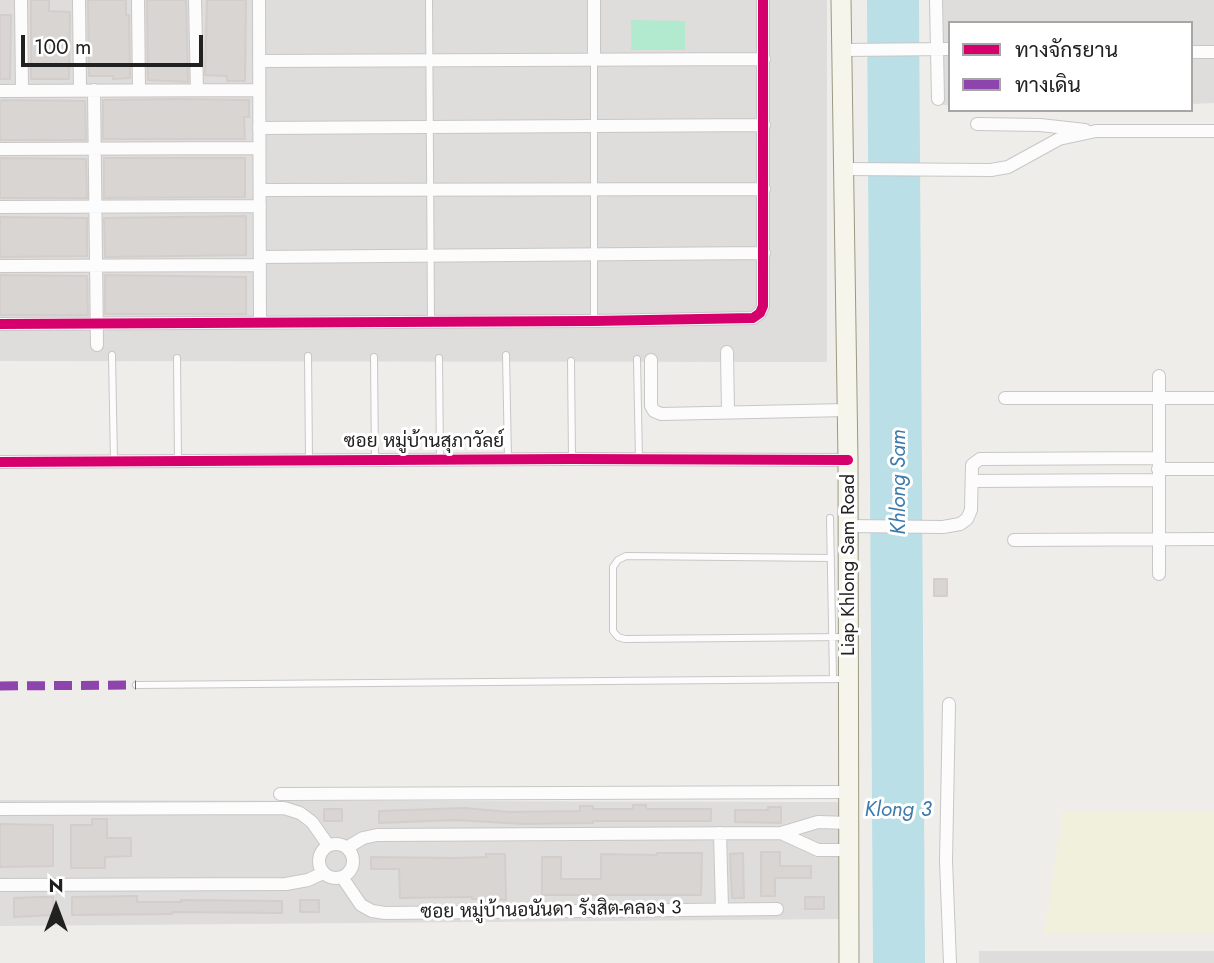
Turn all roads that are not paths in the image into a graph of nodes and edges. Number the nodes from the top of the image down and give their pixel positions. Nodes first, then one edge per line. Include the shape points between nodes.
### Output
1 (21, 0) edge
2 (79, 0) edge
3 (138, 0) edge
4 (195, 0) edge
5 (259, 0) edge
6 (429, 0) edge
7 (594, 0) edge
8 (764, 0) edge
9 (841, 0) edge
10 (936, 0) edge
11 (938, 48) edge
12 (842, 50) junction
13 (1193, 52) edge
14 (1214, 52) edge
15 (764, 59) junction
16 (594, 60) junction
17 (259, 61) junction
18 (429, 61) junction
19 (80, 90) junction
20 (94, 90) junction
21 (139, 90) junction
22 (197, 90) junction
23 (259, 90) junction
24 (0, 91) edge
25 (22, 91) junction
26 (938, 99) dead end
27 (977, 124) dead end
28 (764, 125) junction
29 (594, 126) junction
30 (430, 127) junction
31 (259, 128) junction
32 (1096, 131) junction
33 (1214, 131) edge
34 (259, 148) junction
35 (0, 149) edge
36 (96, 149) junction
37 (844, 169) junction
38 (594, 189) junction
39 (764, 189) junction
40 (260, 190) junction
41 (430, 190) junction
42 (260, 206) junction
43 (97, 207) junction
44 (0, 208) edge
45 (764, 253) junction
46 (594, 254) junction
47 (430, 256) junction
48 (260, 261) junction
49 (97, 265) junction
50 (0, 266) edge
51 (594, 321) junction
52 (431, 322) junction
53 (260, 323) junction
54 (0, 324) edge
55 (97, 324) junction
56 (97, 345) dead end
57 (726, 352) dead end
58 (112, 355) dead end
59 (506, 355) dead end
60 (308, 356) dead end
61 (374, 357) dead end
62 (177, 358) dead end
63 (439, 358) dead end
64 (644, 360) joint
65 (571, 361) dead end
66 (1159, 376) dead end
67 (1005, 398) dead end
68 (1159, 398) junction
69 (1214, 398) edge
70 (846, 410) junction
71 (728, 412) junction
72 (508, 459) junction
73 (572, 459) junction
74 (639, 459) junction
75 (309, 460) junction
76 (440, 460) junction
77 (848, 460) junction
78 (114, 461) junction
79 (178, 461) junction
80 (375, 461) junction
81 (0, 462) edge
82 (1158, 469) junction
83 (1214, 469) edge
84 (972, 481) junction
85 (839, 522) junction
86 (1158, 539) junction
87 (1214, 539) edge
88 (1014, 540) dead end
89 (831, 558) junction
90 (1159, 574) dead end
91 (840, 638) junction
92 (841, 680) junction
93 (136, 685) dead end
94 (949, 704) dead end
95 (850, 792) junction
96 (279, 794) dead end
97 (0, 809) edge
98 (849, 823) junction
99 (720, 833) junction
100 (781, 833) junction
101 (328, 845) junction
102 (348, 847) junction
103 (849, 850) junction
104 (323, 873) junction
105 (342, 877) junction
106 (0, 885) edge
107 (722, 909) junction
108 (777, 909) dead end
109 (849, 963) edge
110 (950, 963) edge

1 - 25 street
2 - 19 street
3 - 21 street
4 - 22 street
5 - 17 street
6 - 18 lane
7 - 16 street
8 - 15 street
9 - 12 main road, Liap Khlong Sam Road
10 - 11 street
11 - 12 street
11 - 26 street
12 - 37 main road, Liap Khlong Sam Road
13 - 14 street
15 - 16 street
15 - 28 street
16 - 18 street
16 - 29 lane
17 - 18 street
17 - 23 street
18 - 30 lane
19 - 20 street
19 - 25 street
20 - 21 street
20 - 36 street
21 - 22 street
22 - 23 street
23 - 31 street
24 - 25 street
27 - 32 street
28 - 29 street
28 - 39 street
29 - 30 street
29 - 38 lane
30 - 31 street
30 - 41 lane
31 - 34 street
32 - 33 street
32 - 37 street via 1059,139 1008,167 991,170
34 - 36 street
34 - 40 street
35 - 36 street
36 - 43 street
37 - 70 main road, Liap Khlong Sam Road
38 - 39 street
38 - 41 street
38 - 46 lane
39 - 45 street
40 - 41 street
40 - 42 street
41 - 47 lane
42 - 43 street
42 - 48 street
43 - 44 street
43 - 49 street
45 - 46 street
45 - 51 street via 763,306 753,317
46 - 47 street
46 - 51 lane
47 - 48 street
47 - 52 lane
48 - 49 street
48 - 53 street
49 - 50 street
49 - 55 street
51 - 52 street
52 - 53 street
53 - 55 street
54 - 55 street
55 - 56 street
57 - 71 street
58 - 78 lane
59 - 72 lane
60 - 75 lane
61 - 80 lane
62 - 79 lane
63 - 76 lane
64 - 71 street via 654,411
64 - 74 lane
65 - 73 lane
66 - 68 street
67 - 68 street
68 - 69 street
68 - 82 street
70 - 71 street
70 - 77 main road, Liap Khlong Sam Road
72 - 73 street, ซอย หมู่บ้านสุภาวัลย์
72 - 76 street, ซอย หมู่บ้านสุภาวัลย์
73 - 74 street, ซอย หมู่บ้านสุภาวัลย์
74 - 77 street, ซอย หมู่บ้านสุภาวัลย์
75 - 79 street, ซอย หมู่บ้านสุภาวัลย์
75 - 80 street, ซอย หมู่บ้านสุภาวัลย์
76 - 80 street, ซอย หมู่บ้านสุภาวัลย์
77 - 85 main road, Liap Khlong Sam Road
78 - 79 street, ซอย หมู่บ้านสุภาวัลย์
78 - 81 street, ซอย หมู่บ้านสุภาวัลย์
82 - 83 street
82 - 84 street
82 - 84 street via 980,459 972,465
82 - 86 street
84 - 85 street via 971,510 960,524 868,526
85 - 89 lane
85 - 91 main road, Liap Khlong Sam Road
86 - 87 street
86 - 88 street
86 - 90 street
89 - 91 lane
89 - 91 lane via 626,556 613,567 613,631 625,639
91 - 92 main road, Liap Khlong Sam Road
92 - 93 lane
92 - 95 main road, Liap Khlong Sam Road
94 - 110 street via 946,861
95 - 96 street
95 - 98 main road, Liap Khlong Sam Road
97 - 101 street via 284,808 312,822
98 - 100 street via 818,822
98 - 103 main road, Liap Khlong Sam Road
99 - 100 street
99 - 102 street via 377,835
99 - 107 street
100 - 103 street via 818,850
101 - 102 street
101 - 104 street via 319,855
102 - 105 street via 352,868
103 - 109 main road, Liap Khlong Sam Road
104 - 105 street
104 - 106 street via 286,884
105 - 107 street, ซอย หมู่บ้านอนันดา รังสิต-คลอง 3 via 361,905 385,913
107 - 108 street, ซอย หมู่บ้านอนันดา รังสิต-คลอง 3

